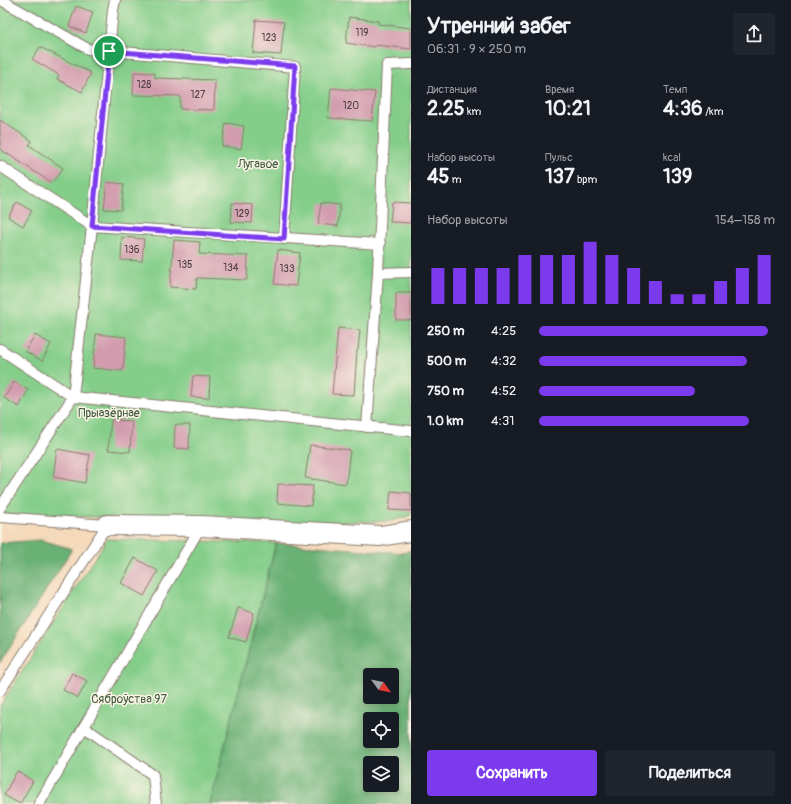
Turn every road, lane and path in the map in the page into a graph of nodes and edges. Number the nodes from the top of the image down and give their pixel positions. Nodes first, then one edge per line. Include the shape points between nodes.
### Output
1 (1, 0) edge
2 (115, 0) edge
3 (109, 51) junction
4 (411, 64) edge
5 (0, 166) edge
6 (92, 226) junction
7 (284, 239) junction
8 (380, 244) junction
9 (411, 272) edge
10 (378, 273) junction
11 (0, 349) edge
12 (73, 397) junction
13 (367, 427) junction
14 (411, 431) edge
15 (0, 508) edge
16 (0, 517) edge
17 (108, 525) junction
18 (202, 526) junction
19 (411, 531) edge
20 (0, 691) edge
21 (84, 727) junction
22 (39, 804) edge
23 (156, 804) edge

1 - 3 lane via 88,49
2 - 3 lane
3 - 6 lane
3 - 7 lane via 295,66
4 - 8 lane via 387,65
5 - 6 lane
6 - 7 lane
6 - 12 lane
7 - 8 lane
8 - 10 lane
9 - 10 lane
10 - 13 lane
11 - 12 lane
12 - 13 lane
12 - 15 lane
13 - 14 lane
16 - 17 lane
17 - 18 street
17 - 20 lane
18 - 19 street via 380,536
18 - 21 lane
21 - 22 lane
21 - 23 lane via 153,775

